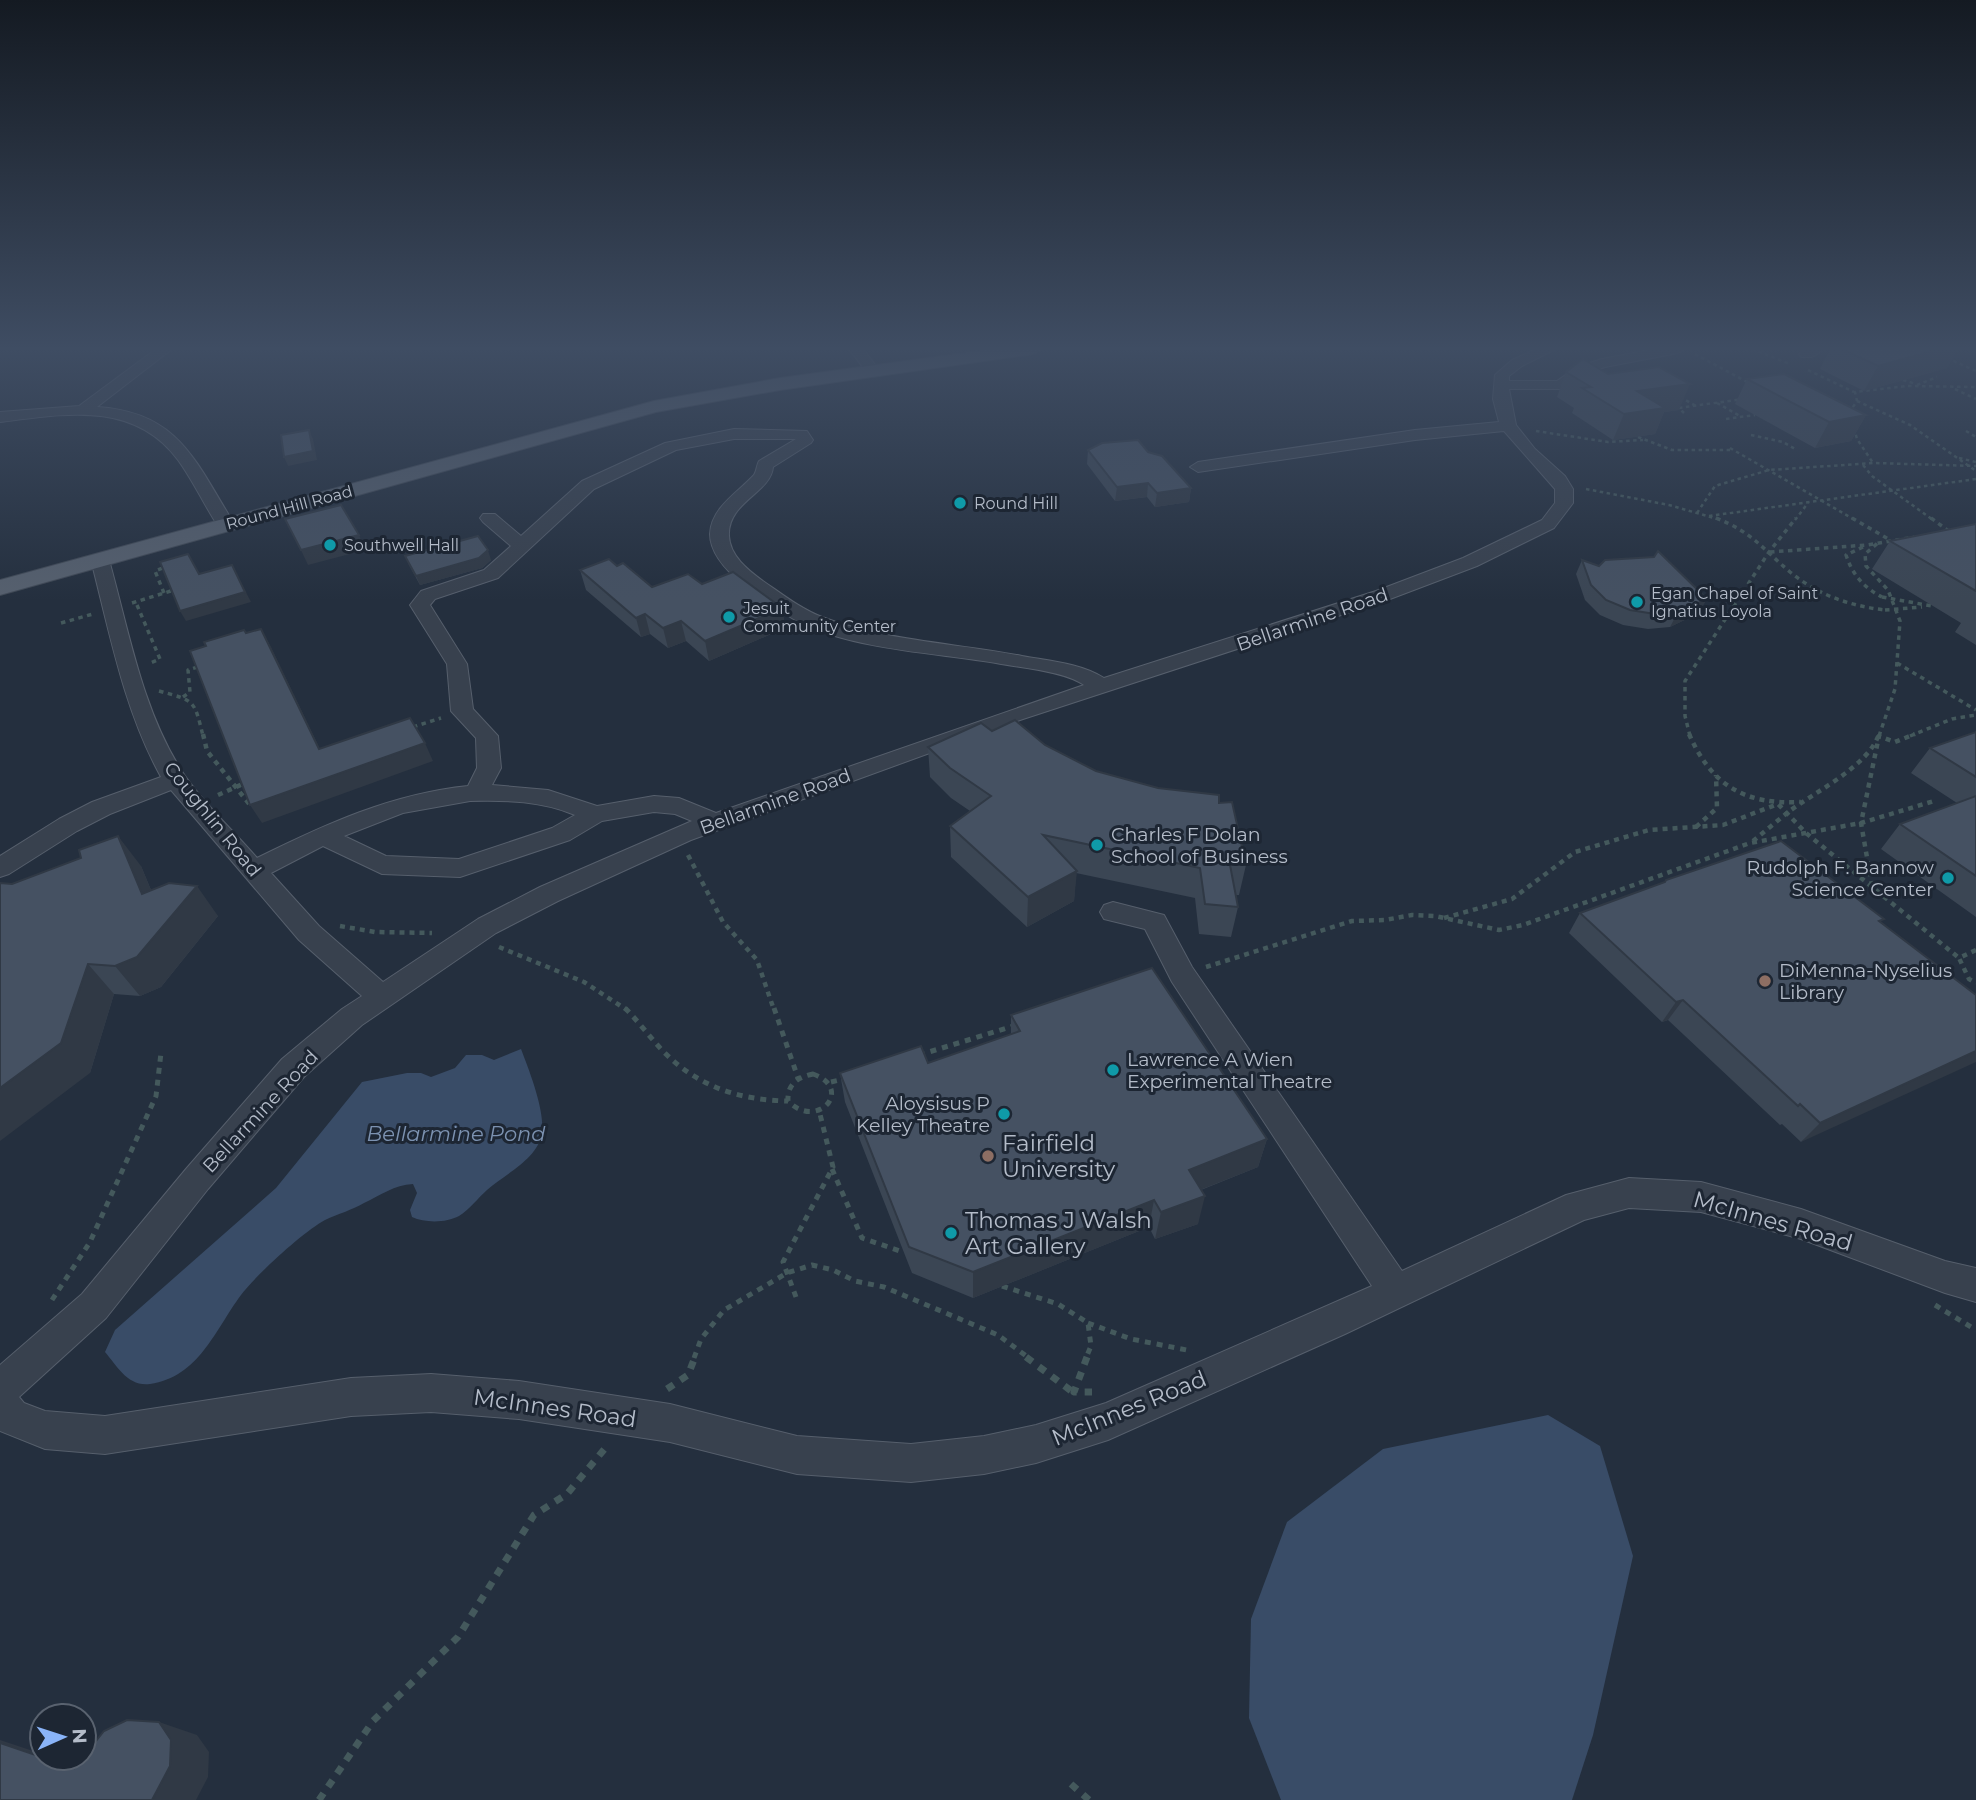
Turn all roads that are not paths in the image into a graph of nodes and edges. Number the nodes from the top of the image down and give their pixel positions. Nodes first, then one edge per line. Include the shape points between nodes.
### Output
1 (161, 433) edge
2 (560, 433) edge
3 (1442, 433) edge
4 (1515, 433) edge
5 (1198, 467) dead end
6 (489, 518) dead end
7 (226, 525) junction
8 (522, 546) junction
9 (100, 560) junction
10 (0, 588) edge
11 (1101, 687) junction
12 (175, 780) junction
13 (477, 792) junction
14 (595, 814) junction
15 (714, 822) junction
16 (326, 837) junction
17 (0, 868) edge
18 (254, 870) junction
19 (1113, 912) dead end
20 (382, 997) junction
21 (1976, 1285) edge
22 (1396, 1292) junction
23 (0, 1389) edge
24 (0, 1401) edge

1 - 7 street via 178,450
2 - 7 main road, Round Hill Road
3 - 5 street
4 - 11 street, Bellarmine Road via 1561,484 1564,503 1548,524 1470,562 1358,604
6 - 8 street
7 - 9 main road, Round Hill Road
8 - 11 street via 588,485 671,446 734,434 801,434 805,440 765,466 764,475 724,514 719,539 723,553 751,582 816,622 909,644 1084,675
8 - 13 street via 491,574 428,595 420,606 457,664 462,711 487,736 489,768
9 - 10 main road, Round Hill Road
9 - 12 street, Coughlin Road via 142,714
11 - 15 street, Bellarmine Road
12 - 17 street via 101,808
12 - 18 street, Coughlin Road
13 - 14 street via 577,804
13 - 16 street via 397,806
14 - 15 street via 654,804 679,806
14 - 16 street via 561,834 460,868 382,865
15 - 20 street, Bellarmine Road via 549,894 470,937
16 - 18 street
18 - 20 street, Coughlin Road via 309,933
19 - 22 street via 1155,922 1181,974
20 - 23 street, Bellarmine Road via 293,1068 94,1306
21 - 22 street, McInnes Road via 1801,1224 1701,1197 1629,1193 1578,1206
22 - 24 street, McInnes Road via 1108,1421 1036,1444 912,1463 797,1455 670,1423 519,1400 431,1393 351,1397 105,1435 45,1430 11,1417

